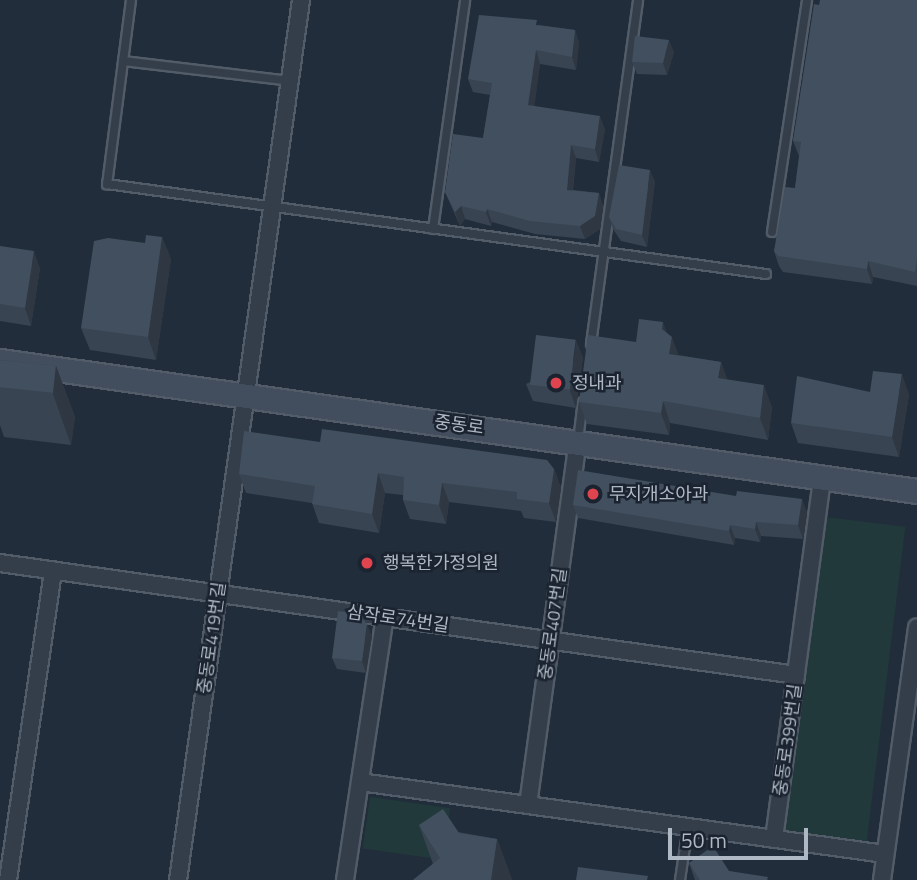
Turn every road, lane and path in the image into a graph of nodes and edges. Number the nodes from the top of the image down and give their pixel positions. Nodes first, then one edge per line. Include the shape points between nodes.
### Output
1 (131, 0) edge
2 (301, 0) edge
3 (465, 0) edge
4 (638, 0) edge
5 (807, 0) edge
6 (123, 61) junction
7 (290, 81) junction
8 (273, 207) junction
9 (433, 229) junction
10 (772, 232) dead end
11 (603, 251) junction
12 (766, 274) dead end
13 (589, 360) edge
14 (0, 361) edge
15 (585, 388) edge
16 (247, 395) junction
17 (578, 442) junction
18 (822, 477) junction
19 (917, 491) edge
20 (0, 563) edge
21 (53, 570) junction
22 (218, 594) junction
23 (386, 617) junction
24 (917, 627) edge
25 (551, 640) junction
26 (796, 675) junction
27 (912, 692) edge
28 (360, 782) junction
29 (528, 805) junction
30 (688, 827) junction
31 (774, 839) junction
32 (885, 854) junction
33 (8, 880) edge
34 (177, 880) edge
35 (345, 880) edge
36 (680, 880) edge
37 (882, 880) edge

1 - 6 lane
2 - 7 street, 중동로419번길
3 - 9 lane
4 - 11 lane
5 - 10 lane
6 - 7 lane
6 - 8 lane via 107,184
7 - 8 street, 중동로419번길
8 - 9 lane
8 - 16 street, 중동로419번길
9 - 11 lane
11 - 12 lane
11 - 13 lane
14 - 16 street, 중동로
15 - 17 lane
16 - 17 street, 중동로
16 - 22 street, 중동로419번길
17 - 18 street, 중동로
17 - 25 street, 중동로407번길
18 - 19 street, 중동로
18 - 26 street, 중동로399번길
20 - 21 street, 삼작로74번길
21 - 22 street, 삼작로74번길
21 - 33 street
22 - 23 street, 삼작로74번길
22 - 34 street, 중동로419번길
23 - 25 street, 삼작로74번길
23 - 28 street
24 - 27 street
25 - 26 street, 삼작로74번길
25 - 29 street, 중동로407번길
26 - 31 street, 중동로399번길
27 - 32 street
28 - 29 street
28 - 35 street
29 - 30 street
30 - 31 street
30 - 36 lane
31 - 32 street
32 - 37 street

